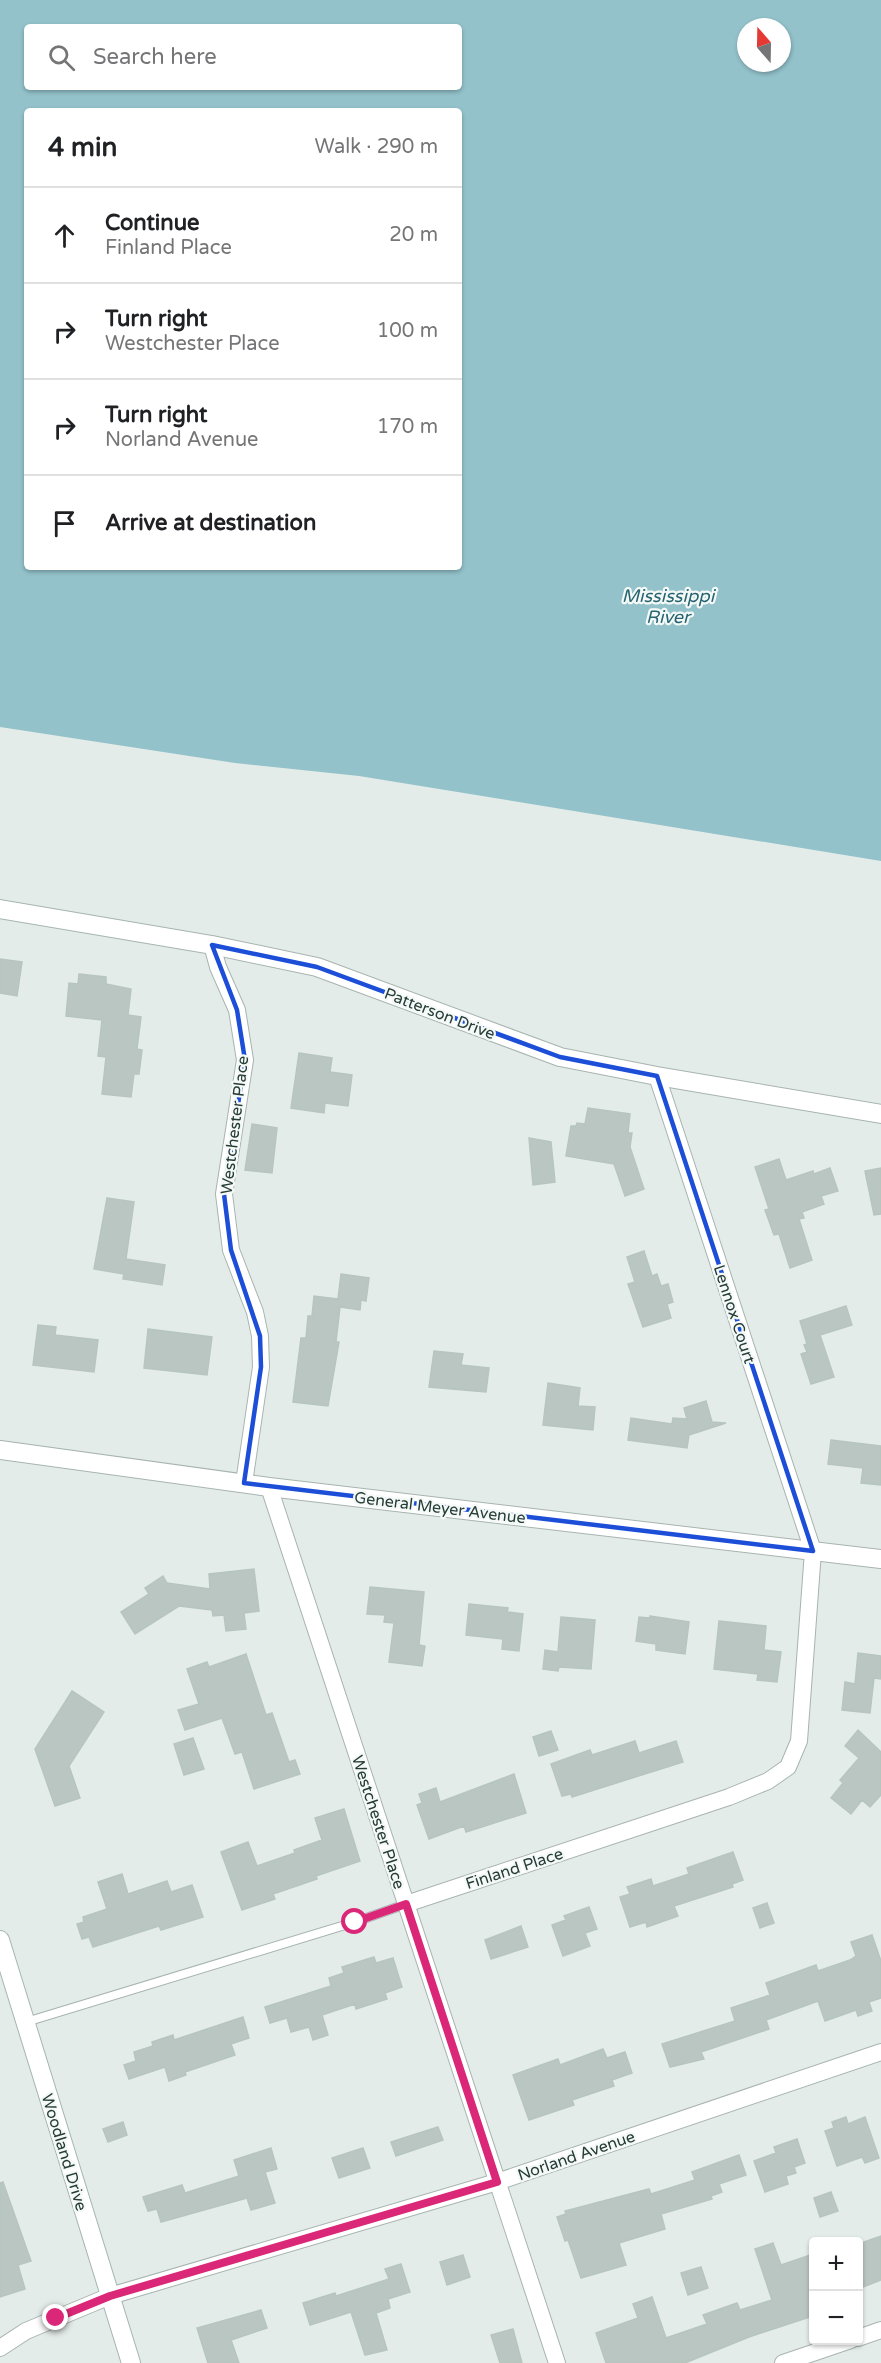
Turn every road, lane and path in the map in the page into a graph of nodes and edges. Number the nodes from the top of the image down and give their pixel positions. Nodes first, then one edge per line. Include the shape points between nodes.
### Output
1 (0, 909) edge
2 (212, 945) junction
3 (657, 1076) junction
4 (881, 1114) edge
5 (0, 1450) edge
6 (244, 1483) junction
7 (269, 1487) junction
8 (813, 1551) junction
9 (881, 1558) edge
10 (406, 1904) junction
11 (0, 1940) edge
12 (25, 2023) junction
13 (881, 2052) edge
14 (497, 2182) junction
15 (110, 2296) junction
16 (881, 2330) edge
17 (863, 2336) edge
18 (835, 2345) edge
19 (0, 2348) edge
20 (131, 2363) edge
21 (557, 2363) edge
22 (783, 2363) edge

1 - 2 street, Patterson Drive
2 - 3 street, Patterson Drive via 317,967 560,1057
2 - 6 street, Westchester Place via 237,1010 244,1060 224,1194 231,1250 260,1336 261,1367
3 - 4 street, Patterson Drive
3 - 8 street, Lennox Court
5 - 6 street, General Meyer Avenue
6 - 7 street, General Meyer Avenue
7 - 8 street, General Meyer Avenue
7 - 10 street, Westchester Place
8 - 9 street, General Meyer Avenue
8 - 10 street, Finland Place via 799,1741 788,1767 768,1781 729,1797
10 - 12 lane, Finland Place
10 - 14 street, Westchester Place
11 - 12 street, Woodland Drive
12 - 15 street, Woodland Drive
13 - 14 street, Norland Avenue
14 - 15 street, Norland Avenue
14 - 21 street, Westchester Place
15 - 19 street, Norland Avenue via 26,2331
15 - 20 street, Woodland Drive
16 - 17 street
18 - 22 street

